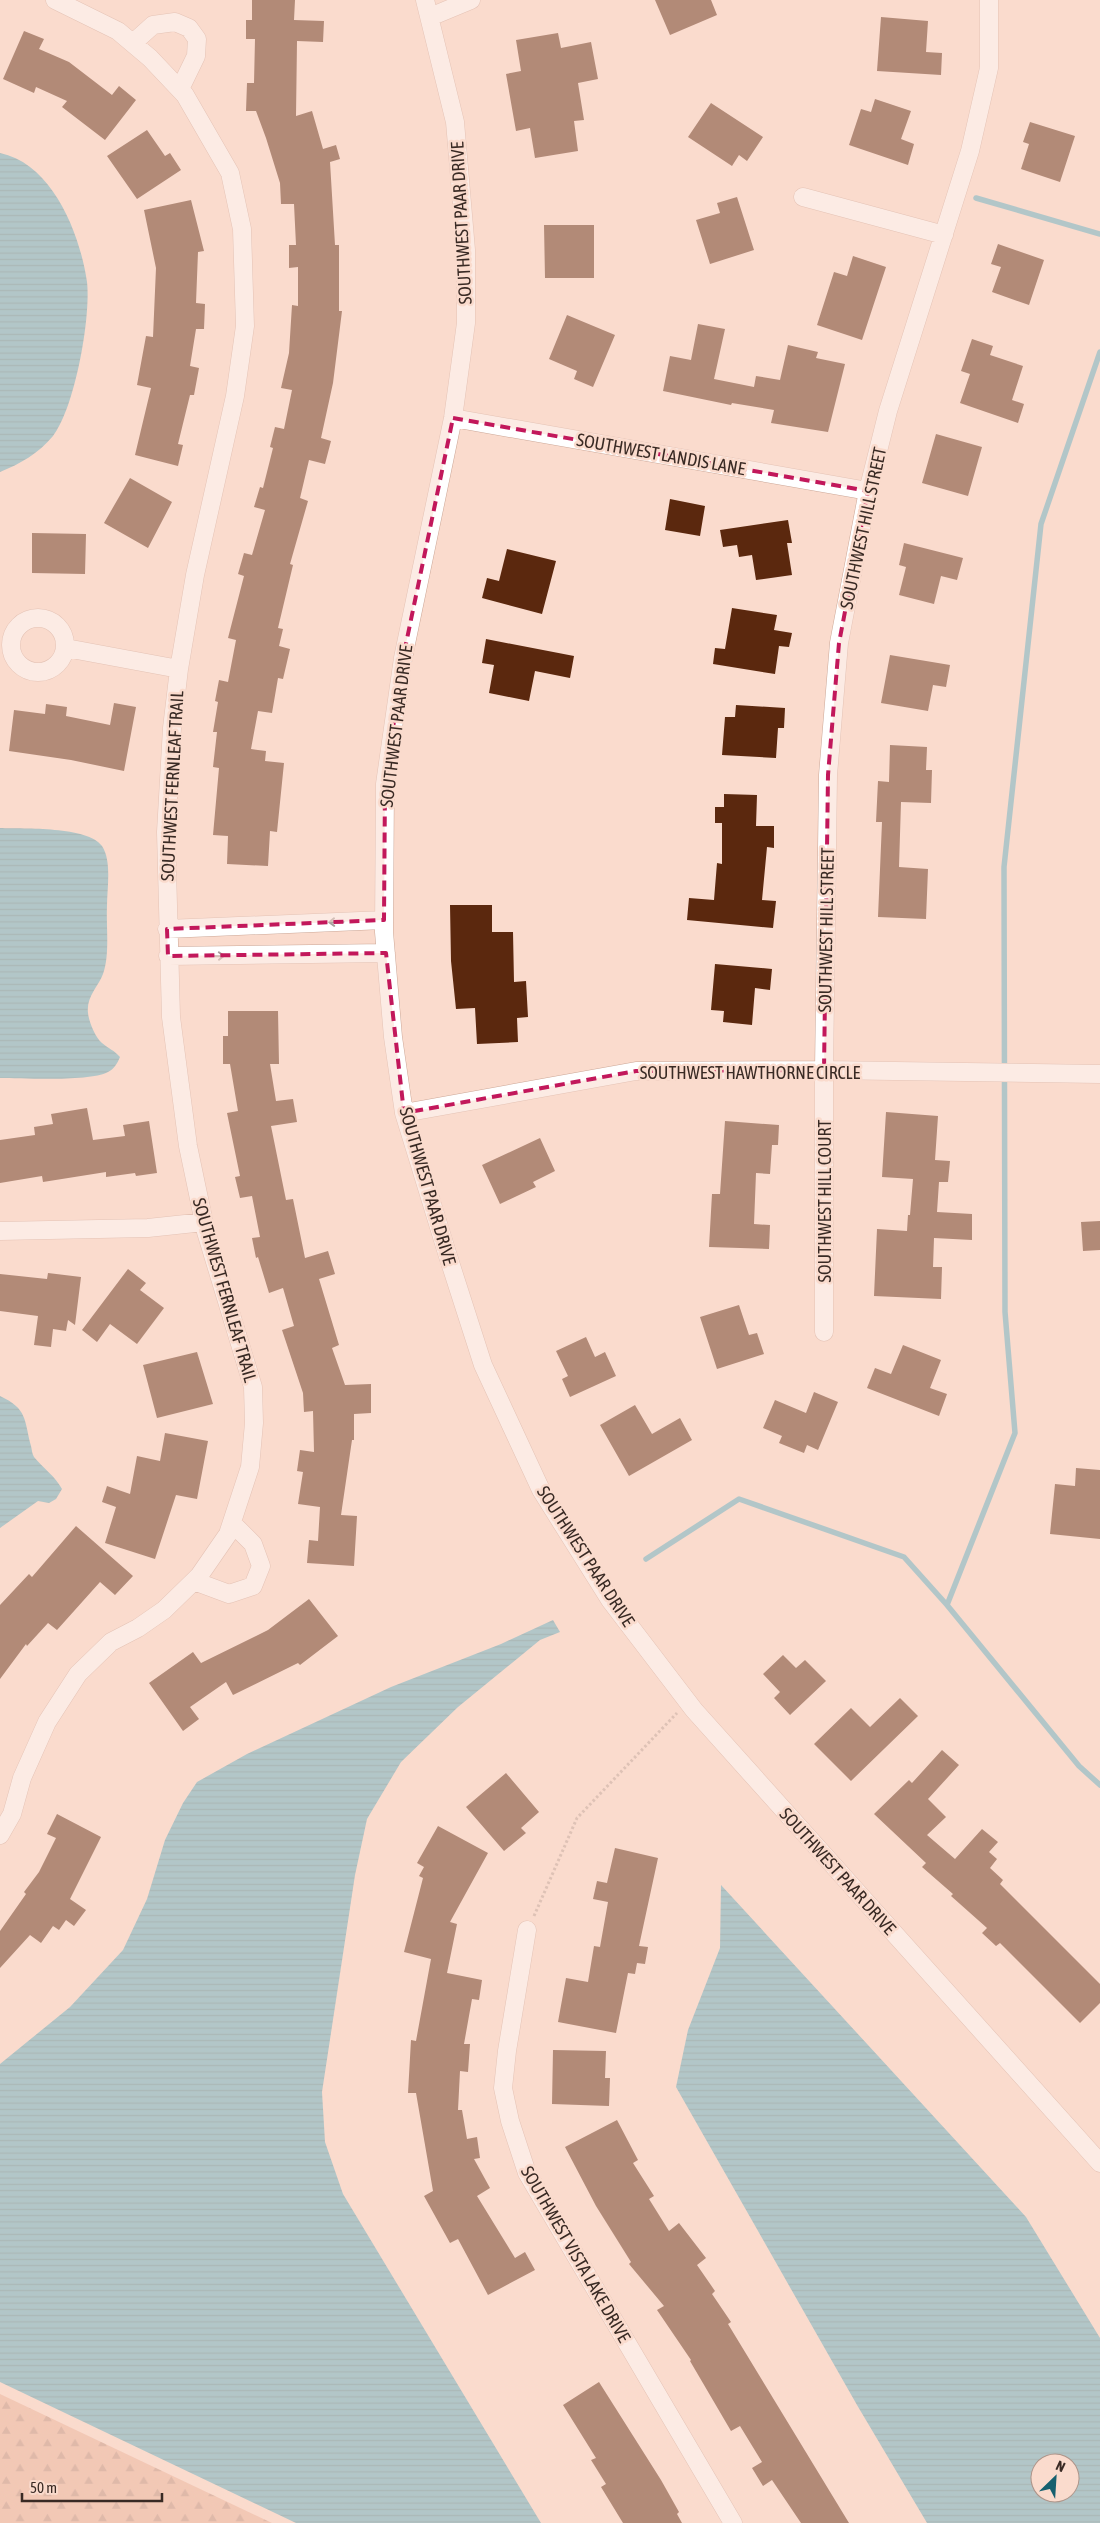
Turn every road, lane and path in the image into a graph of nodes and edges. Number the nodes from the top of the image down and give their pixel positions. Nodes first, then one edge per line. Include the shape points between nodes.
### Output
1 (55, 0) edge
2 (471, 0) edge
3 (989, 0) edge
4 (428, 8) edge
5 (132, 43) junction
6 (180, 89) junction
7 (803, 197) dead end
8 (944, 235) junction
9 (453, 418) junction
10 (868, 491) junction
11 (66, 648) dead end
12 (179, 669) junction
13 (384, 920) junction
14 (168, 929) junction
15 (386, 953) junction
16 (168, 956) junction
17 (824, 1070) junction
18 (1100, 1074) edge
19 (404, 1113) junction
20 (204, 1222) junction
21 (0, 1231) edge
22 (824, 1332) dead end
23 (232, 1523) junction
24 (194, 1581) junction
25 (688, 1702) junction
26 (0, 1835) edge
27 (527, 1930) joint
28 (1100, 2163) edge
29 (733, 2523) edge

1 - 5 street, SOUTHWEST FERNLEAF TRAIL via 118,31
2 - 4 street
3 - 8 street, SOUTHWEST HILL STREET via 989,68 970,151
4 - 9 street, SOUTHWEST PAAR DRIVE via 455,122 466,250 466,323
5 - 6 street, SOUTHWEST FERNLEAF TRAIL
5 - 6 street via 153,25 175,22 189,28 197,39 196,56
6 - 12 street, SOUTHWEST FERNLEAF TRAIL via 204,124 230,174 242,229 245,326 236,396 196,575
7 - 8 street
8 - 10 street, SOUTHWEST HILL STREET via 888,411
9 - 10 street, SOUTHWEST LANDIS LANE
9 - 13 street, SOUTHWEST PAAR DRIVE via 403,658 385,784
10 - 17 street, SOUTHWEST HILL STREET via 839,644 828,775
11 - 12 street
12 - 14 street, SOUTHWEST FERNLEAF TRAIL via 166,832
13 -> 14 street
13 - 15 street, SOUTHWEST PAAR DRIVE
14 - 16 street, SOUTHWEST FERNLEAF TRAIL
16 -> 15 street
15 - 19 street, SOUTHWEST PAAR DRIVE
16 - 20 street, SOUTHWEST FERNLEAF TRAIL via 171,1017 188,1146
17 - 18 street, SOUTHWEST HAWTHORNE CIRCLE
17 - 19 street, SOUTHWEST HAWTHORNE CIRCLE via 636,1071
17 - 22 street, SOUTHWEST HILL COURT
19 - 25 street, SOUTHWEST PAAR DRIVE via 483,1365 541,1490 610,1600
20 - 21 street via 148,1228
20 - 23 street, SOUTHWEST FERNLEAF TRAIL via 254,1387 250,1467
23 - 24 street, SOUTHWEST FERNLEAF TRAIL via 228,1534
23 - 24 street via 253,1544 261,1566 253,1586 228,1594
24 - 26 street, SOUTHWEST FERNLEAF TRAIL via 164,1610 112,1642 78,1674 47,1722 22,1778 12,1814
25 - 27 path via 578,1818
25 - 28 street, SOUTHWEST PAAR DRIVE
27 - 29 street, SOUTHWEST VISTA LAKE DRIVE via 506,2051 503,2088 527,2173

